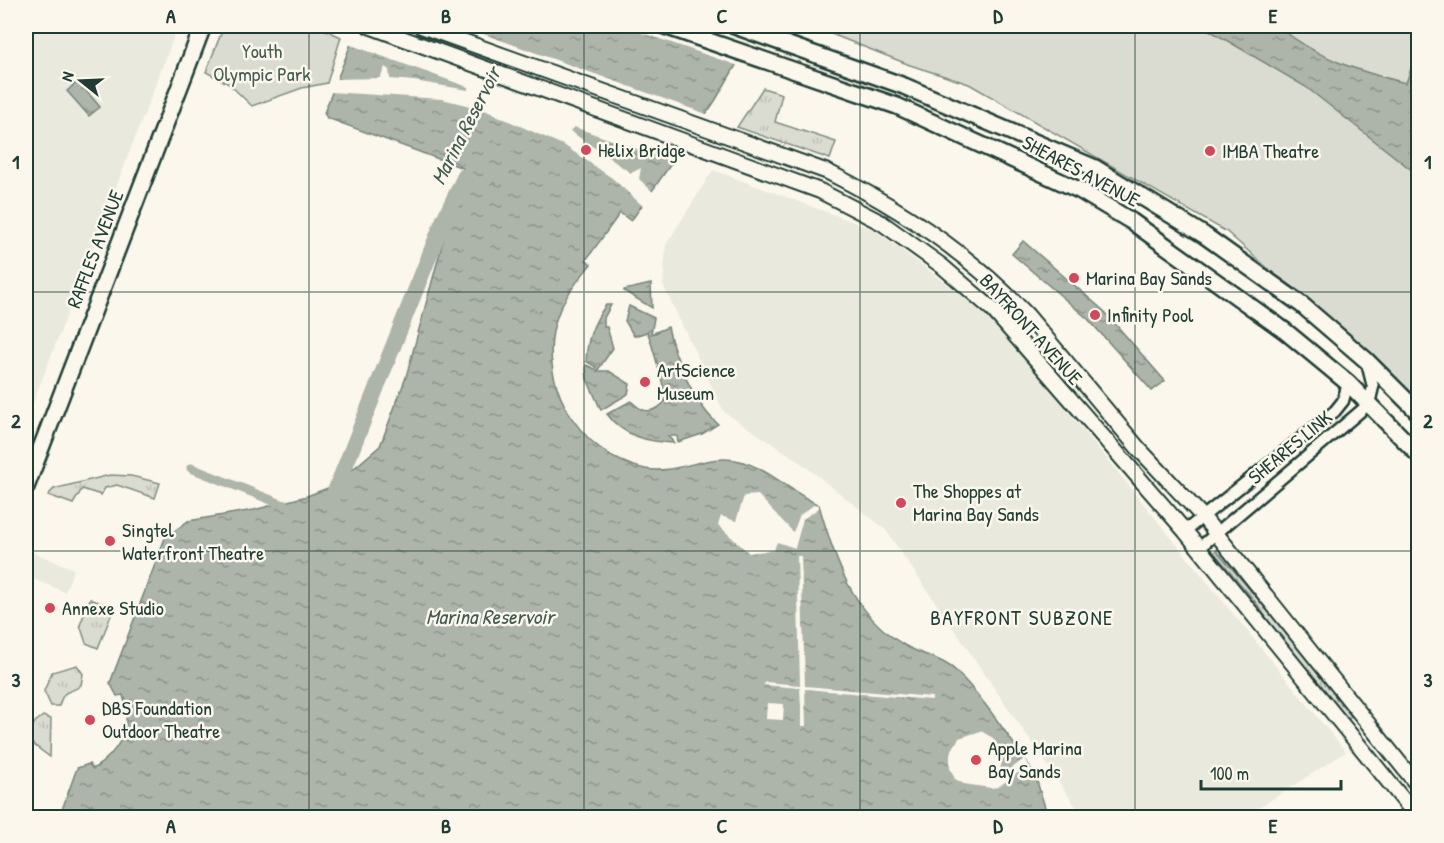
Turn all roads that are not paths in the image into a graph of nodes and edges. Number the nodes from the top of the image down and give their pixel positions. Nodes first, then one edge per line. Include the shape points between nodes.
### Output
1 (203, 26) edge
2 (369, 26) edge
3 (421, 26) edge
4 (665, 26) edge
5 (735, 26) edge
6 (1366, 360) junction
7 (1348, 383) junction
8 (1369, 404) junction
9 (1419, 412) edge
10 (1419, 454) edge
11 (26, 487) edge
12 (1203, 517) junction
13 (1185, 531) junction
14 (1216, 534) junction
15 (1199, 548) junction
16 (1419, 786) edge
17 (1418, 818) edge

1 - 11 main road, RAFFLES AVENUE
2 - 13 main road, BAYFRONT AVENUE via 806,186 882,223 942,266 993,310
3 - 12 main road, BAYFRONT AVENUE via 814,166 883,200 958,252 1007,294 1138,448
4 - 7 main road, SHEARES AVENUE via 897,106 1081,191 1131,221 1285,331
5 - 6 main road, SHEARES AVENUE via 904,86 1095,168 1204,235 1294,299
6 - 8 street via 1373,387
6 - 9 main road, SHEARES AVENUE
7 - 8 main road, SHEARES AVENUE
7 - 12 street, SHEARES LINK via 1335,411
8 - 10 main road, SHEARES AVENUE
8 - 14 street, SHEARES LINK
12 - 13 street, SHEARES LINK
12 - 14 main road, BAYFRONT AVENUE
13 - 15 main road, BAYFRONT AVENUE
14 - 15 street, SHEARES LINK
14 - 16 main road, BAYFRONT AVENUE
15 - 17 main road, BAYFRONT AVENUE

